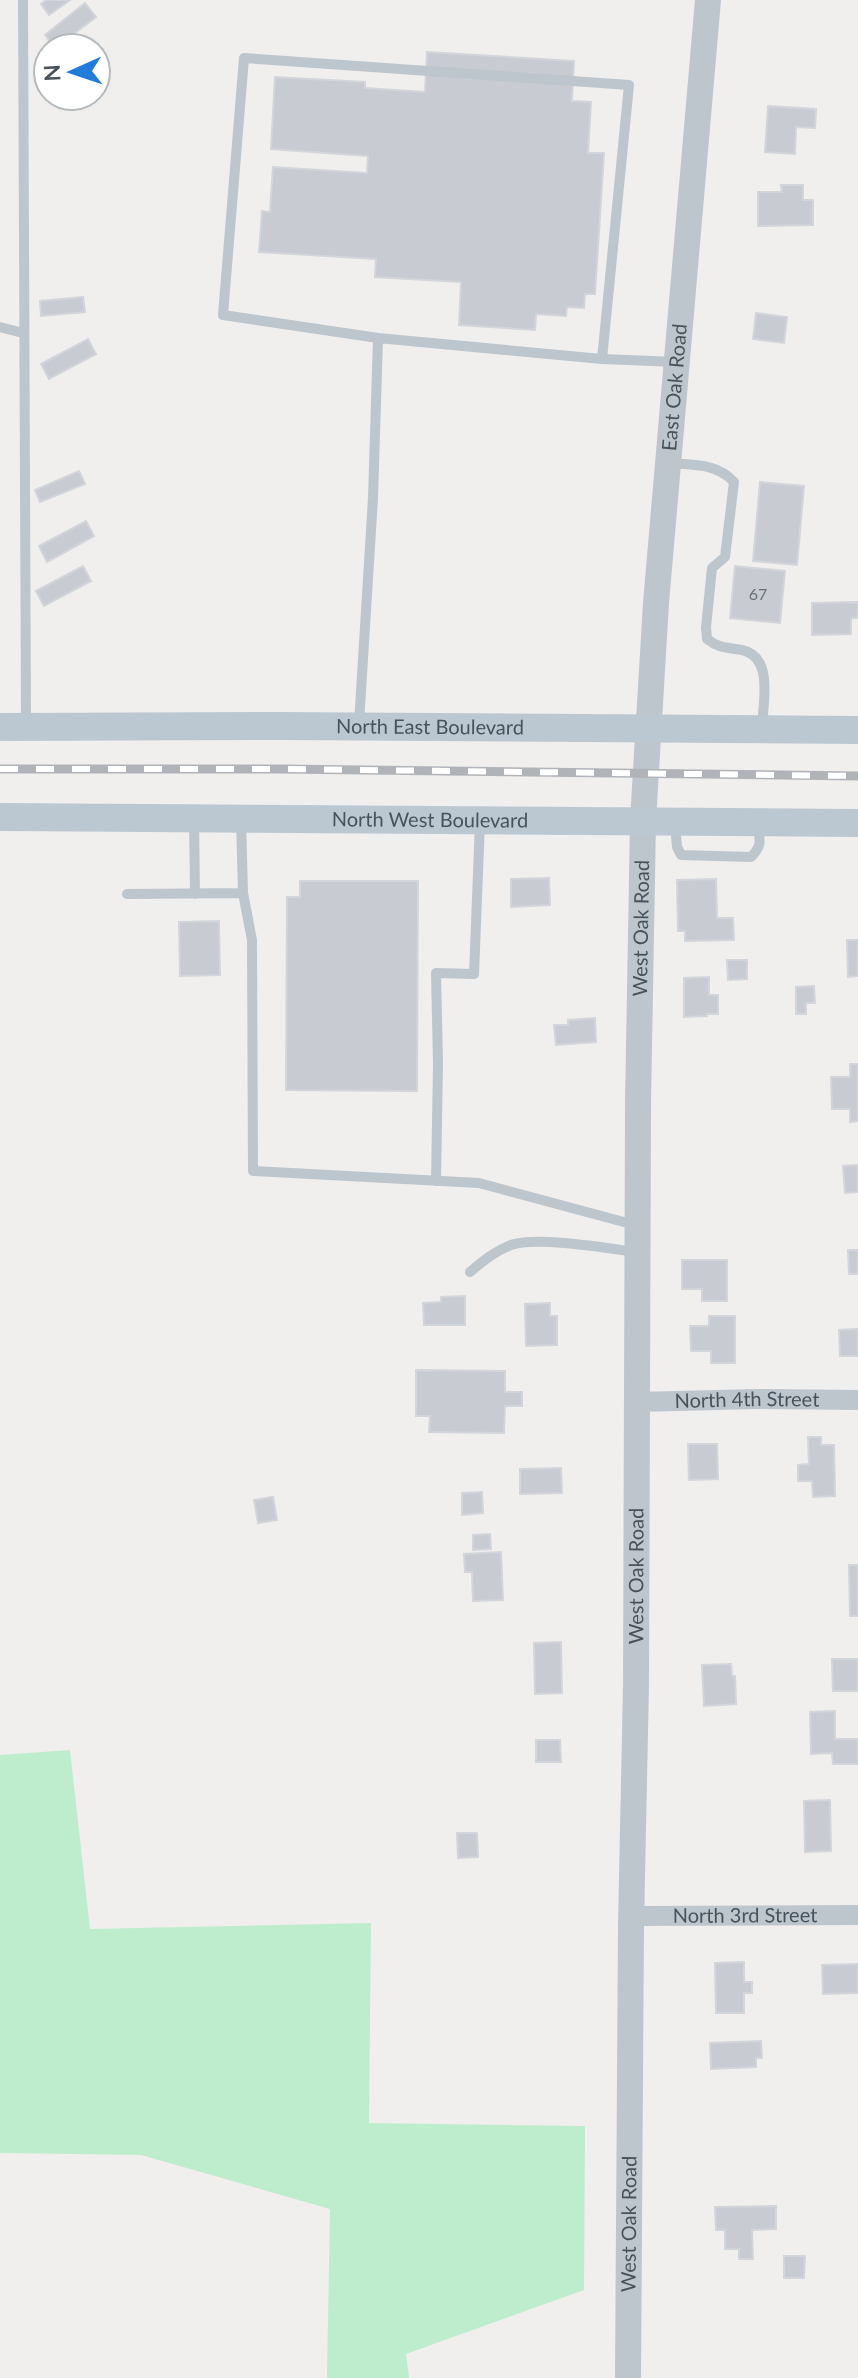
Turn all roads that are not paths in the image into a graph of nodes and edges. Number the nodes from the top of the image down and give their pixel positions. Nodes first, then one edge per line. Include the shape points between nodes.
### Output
1 (23, 0) edge
2 (708, 0) edge
3 (0, 327) edge
4 (23, 333) junction
5 (378, 338) junction
6 (602, 359) junction
7 (678, 362) junction
8 (669, 463) junction
9 (13, 726) edge
10 (359, 727) junction
11 (647, 729) junction
12 (761, 729) junction
13 (858, 730) edge
14 (644, 774) joint
15 (0, 817) edge
16 (194, 818) junction
17 (241, 819) junction
18 (480, 820) junction
19 (643, 821) junction
20 (858, 823) edge
21 (243, 893) junction
22 (127, 894) dead end
23 (195, 894) junction
24 (436, 1181) junction
25 (637, 1225) junction
26 (637, 1252) junction
27 (470, 1272) dead end
28 (858, 1400) edge
29 (637, 1402) junction
30 (858, 1915) edge
31 (631, 1916) junction
32 (628, 2378) edge

1 - 4 lane
2 - 7 street, East Oak Road
3 - 4 lane
4 - 9 lane
5 - 6 lane
5 - 6 lane via 223,315 244,58 629,85
5 - 10 lane
6 - 7 lane
7 - 8 street, East Oak Road
8 - 11 street, East Oak Road
8 - 12 lane via 713,467 734,482 725,557 712,568 707,639 759,660 764,673
9 - 10 main road, North East Boulevard
10 - 11 main road, North East Boulevard
11 - 12 main road, North East Boulevard
11 - 14 street, East Oak Road
12 - 13 main road, North East Boulevard
14 - 19 street, West Oak Road
15 - 16 main road, North West Boulevard
16 - 17 main road, North West Boulevard
16 - 23 lane
17 - 18 main road, North West Boulevard
17 - 21 lane
18 - 19 main road, North West Boulevard
18 - 24 lane via 474,974 436,973
19 - 20 main road, North West Boulevard
19 - 25 street, West Oak Road
21 - 23 lane
21 - 24 lane via 252,940 253,1171
22 - 23 lane
24 - 25 lane via 479,1183
25 - 26 street, West Oak Road
26 - 27 lane via 515,1244
26 - 29 street, West Oak Road
28 - 29 street, North 4th Street
29 - 31 street, West Oak Road
30 - 31 street, North 3rd Street
31 - 32 street, West Oak Road

